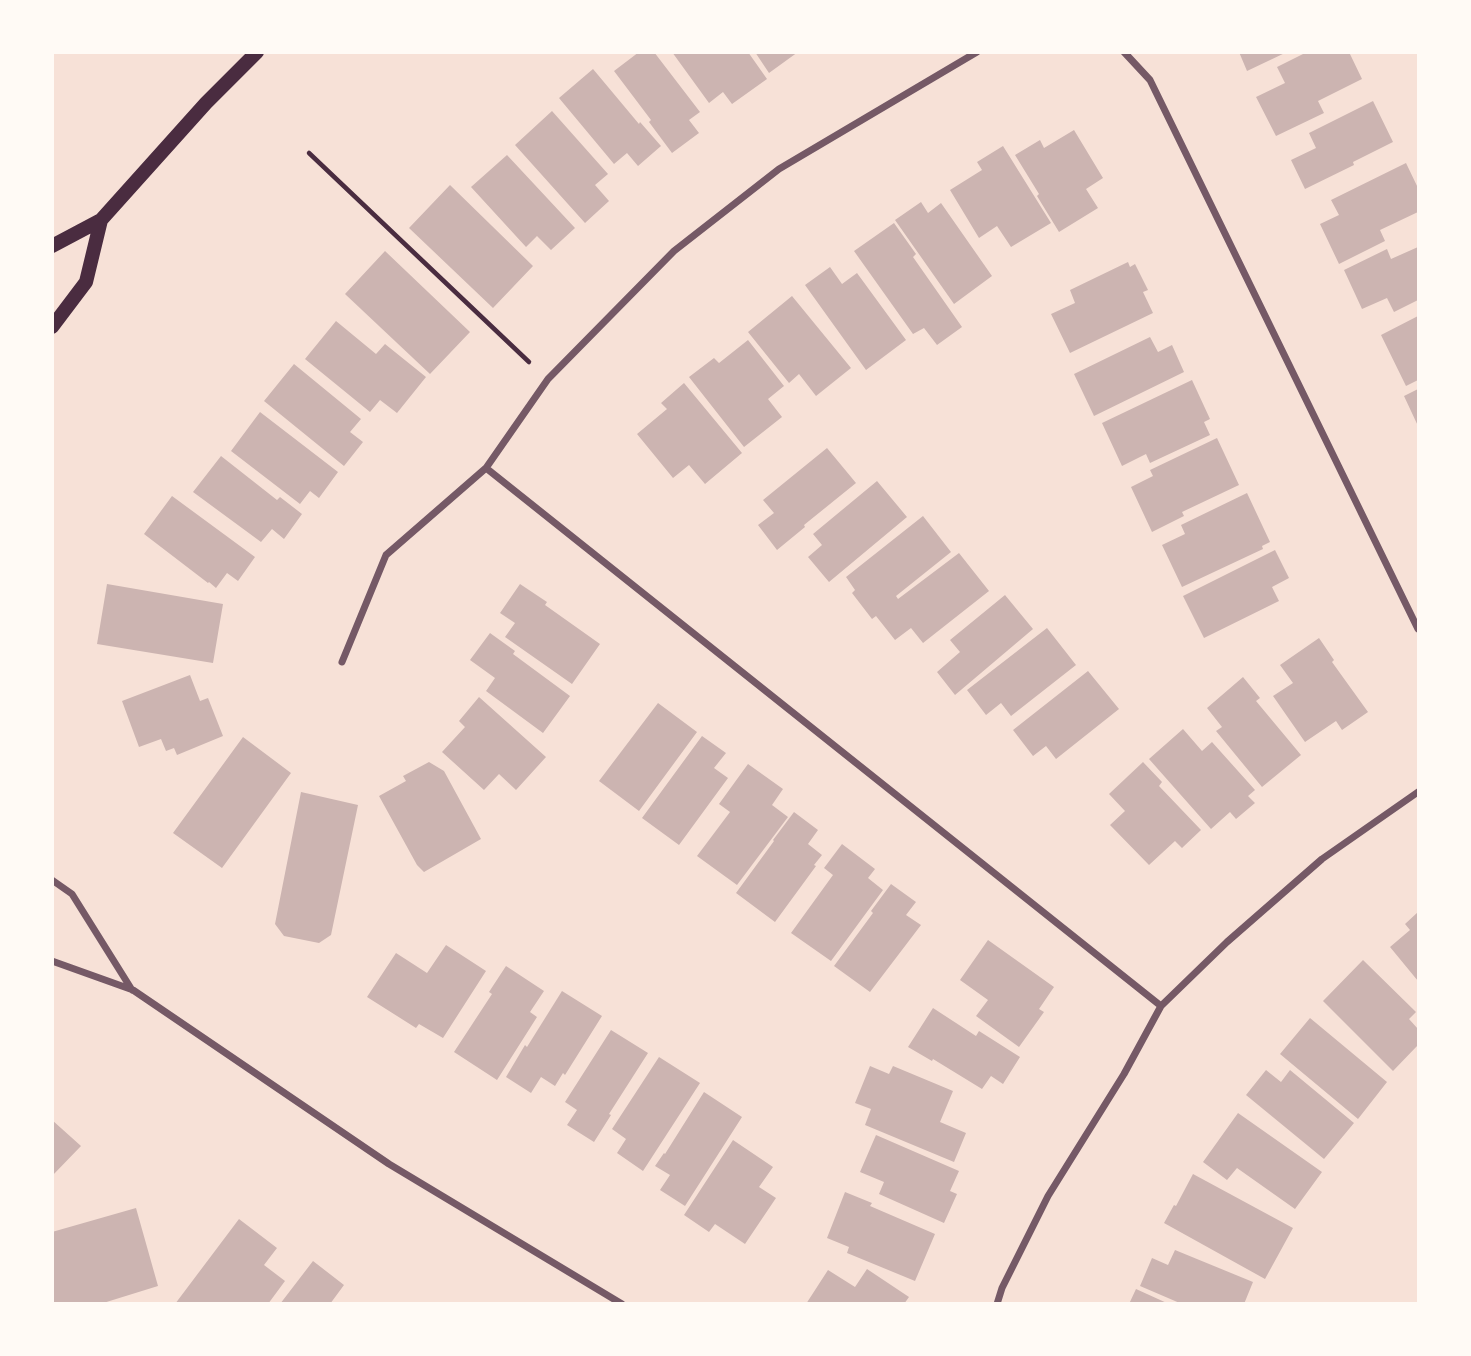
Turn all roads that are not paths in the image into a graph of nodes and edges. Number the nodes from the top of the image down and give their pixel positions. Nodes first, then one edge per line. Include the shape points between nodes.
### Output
1 (257, 52) edge
2 (977, 52) edge
3 (1124, 52) edge
4 (101, 220) junction
5 (52, 246) edge
6 (52, 327) edge
7 (486, 468) junction
8 (1419, 629) edge
9 (342, 662) dead end
10 (1419, 792) edge
11 (52, 880) edge
12 (52, 961) edge
13 (133, 990) junction
14 (1161, 1006) junction
15 (622, 1304) edge
16 (997, 1304) edge

1 - 4 main road
2 - 7 street via 779,169 674,251 548,379
3 - 8 street via 1150,79
4 - 5 main road
4 - 6 main road via 86,282
7 - 9 street via 386,555
7 - 14 street
10 - 14 street via 1322,859
11 - 13 street via 72,894
12 - 13 street
13 - 15 street via 389,1164
14 - 16 street via 1048,1196

